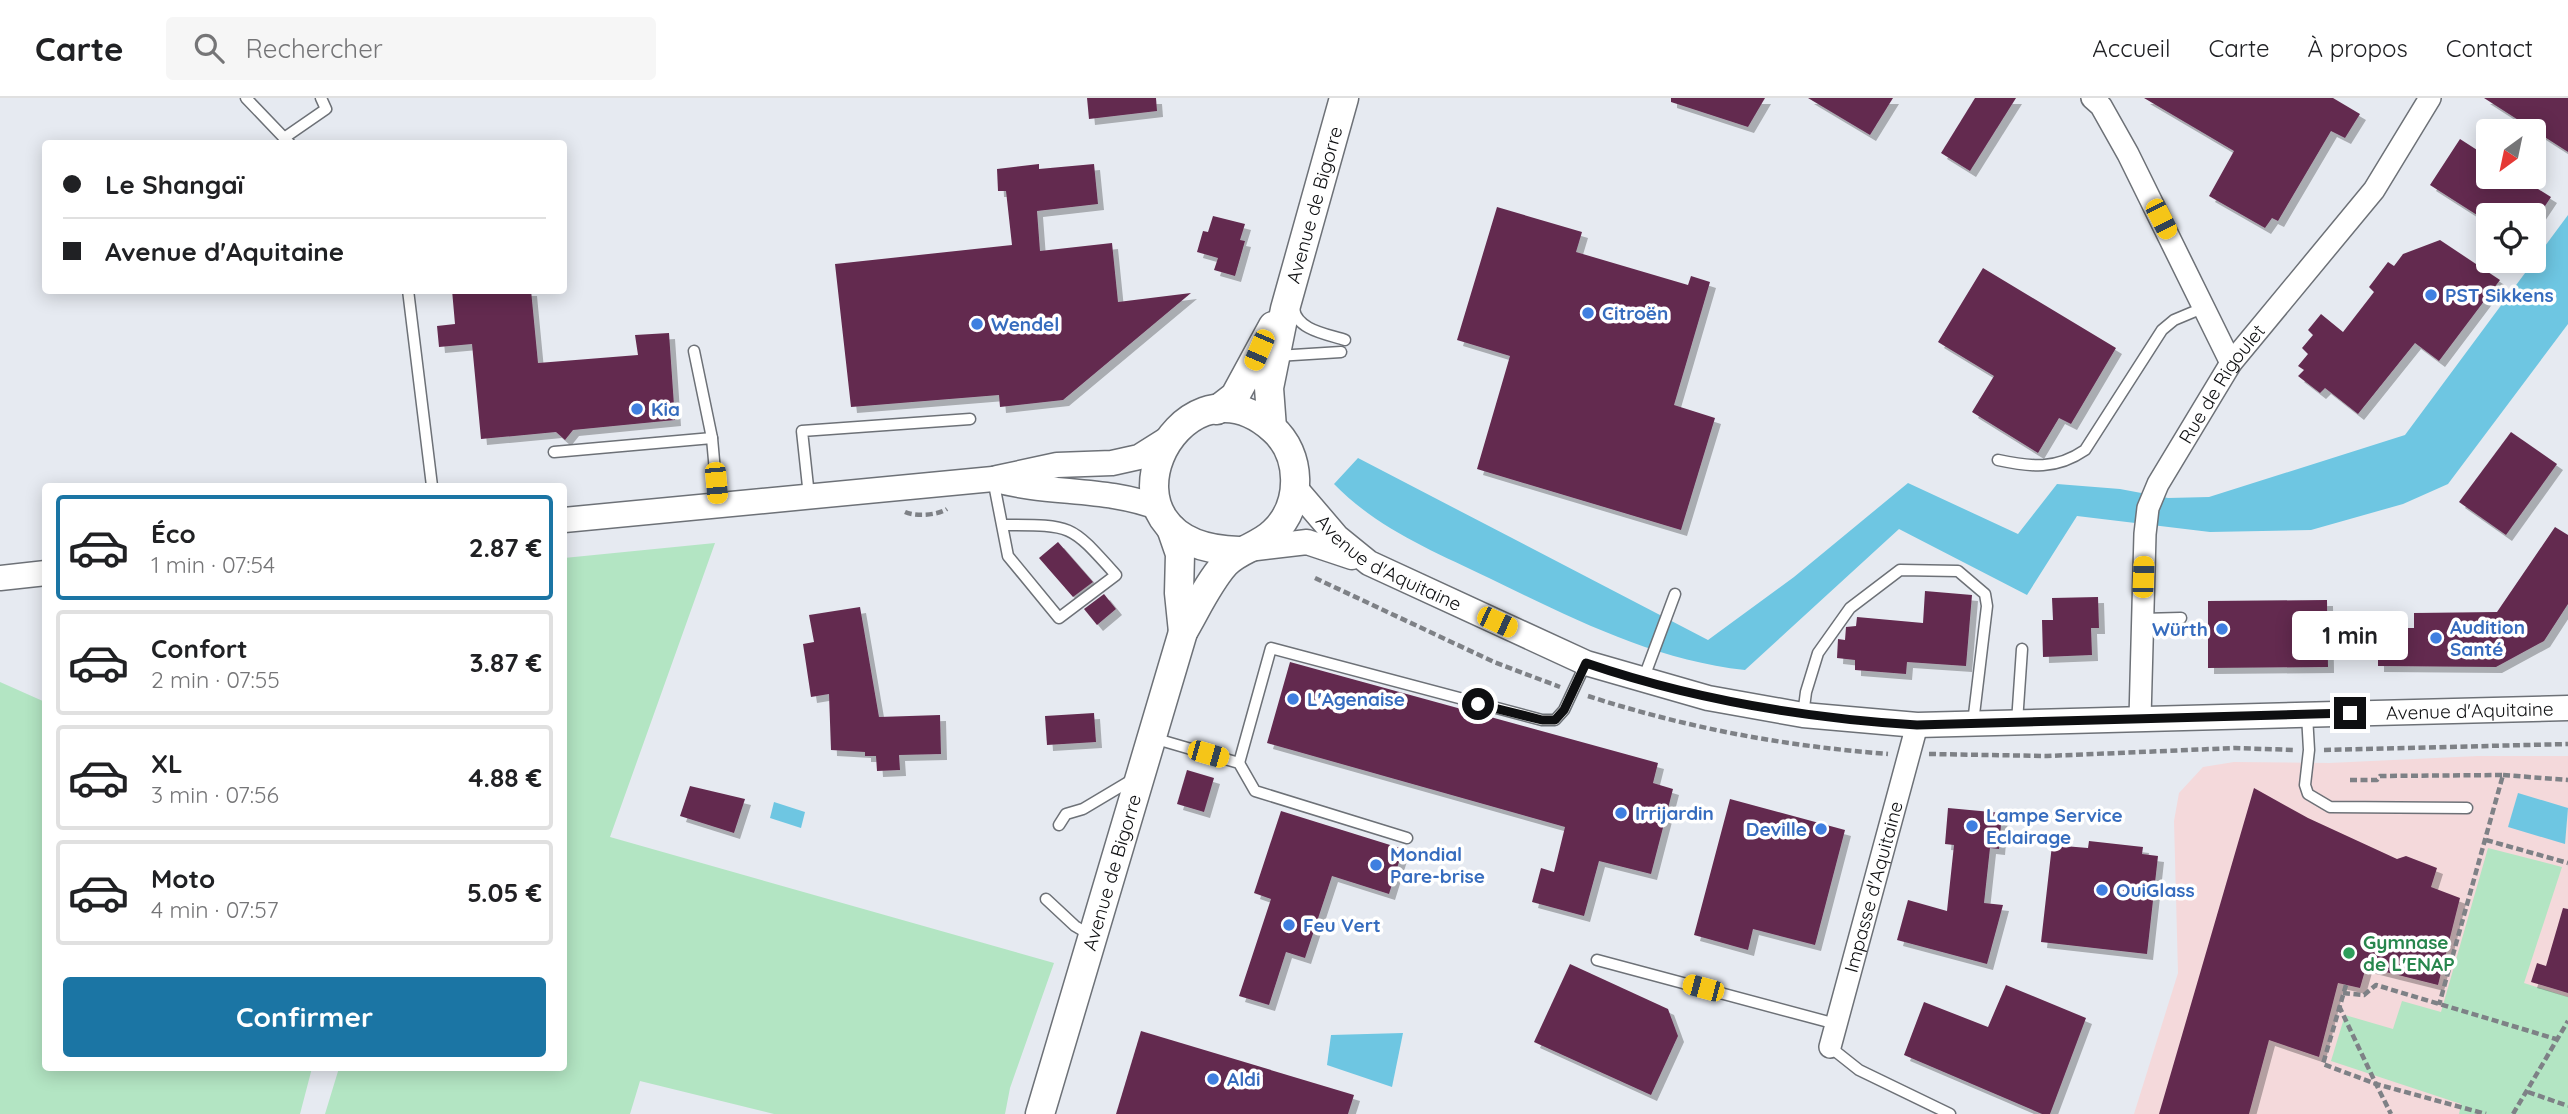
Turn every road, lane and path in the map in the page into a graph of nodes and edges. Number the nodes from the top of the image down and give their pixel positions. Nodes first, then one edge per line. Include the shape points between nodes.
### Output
1 (246, 98) edge
2 (321, 98) edge
3 (1344, 98) edge
4 (2092, 98) edge
5 (2430, 98) edge
6 (286, 140) edge
7 (288, 140) edge
8 (408, 294) edge
9 (1287, 298) junction
10 (2205, 307) junction
11 (1345, 340) dead end
12 (694, 351) dead end
13 (1341, 352) dead end
14 (1277, 356) junction
15 (2231, 363) junction
16 (1217, 410) junction
17 (970, 419) dead end
18 (1272, 428) junction
19 (712, 438) junction
20 (1166, 440) junction
21 (554, 452) dead end
22 (1998, 460) dead end
23 (993, 479) junction
24 (432, 483) edge
25 (1296, 489) junction
26 (809, 496) junction
27 (718, 505) junction
28 (1165, 518) junction
29 (567, 520) edge
30 (1004, 525) junction
31 (1242, 551) junction
32 (1369, 563) junction
33 (42, 573) edge
34 (0, 578) edge
35 (1675, 594) dead end
36 (2181, 618) dead end
37 (2142, 620) junction
38 (1183, 632) junction
39 (2022, 649) dead end
40 (1586, 663) junction
41 (1643, 680) junction
42 (2568, 708) edge
43 (2307, 714) junction
44 (1803, 715) junction
45 (2140, 718) junction
46 (2017, 722) junction
47 (1973, 723) junction
48 (1917, 725) junction
49 (1153, 738) junction
50 (2568, 744) edge
51 (2309, 751) junction
52 (1928, 754) dead end
53 (1239, 763) junction
54 (1143, 772) junction
55 (2503, 775) junction
56 (2350, 780) dead end
57 (2568, 780) edge
58 (2467, 808) dead end
59 (1059, 825) dead end
60 (1408, 838) dead end
61 (2486, 840) junction
62 (2568, 863) edge
63 (1046, 899) dead end
64 (1092, 936) junction
65 (1597, 960) dead end
66 (2346, 985) dead end
67 (2343, 993) junction
68 (2440, 1005) junction
69 (2339, 1006) junction
70 (2568, 1021) edge
71 (1836, 1024) junction
72 (2556, 1039) junction
73 (1830, 1047) joint
74 (2376, 1084) junction
75 (2528, 1092) junction
76 (2568, 1106) edge
77 (1040, 1114) edge
78 (1950, 1114) edge
79 (2391, 1114) edge
80 (2486, 1114) edge
81 (2513, 1114) edge

1 - 6 lane
2 - 7 lane via 326,109
3 - 9 main road, Avenue de Bigorre
4 - 10 street via 2128,154
5 - 15 street, Rue de Rigoulet via 2374,190
8 - 24 lane
9 - 11 lane via 1295,318 1304,326
9 - 14 main road, Avenue de Bigorre
9 - 16 main road, Avenue de Bigorre via 1235,396
10 - 15 street
10 - 22 lane via 2162,330 2085,450 2070,460 2033,467
12 - 19 lane
13 - 14 lane
14 - 18 main road, Avenue de Bigorre via 1269,388
15 - 37 street, Rue de Rigoulet via 2148,508
16 - 18 main road via 1256,417
16 - 20 main road via 1197,415
17 - 26 lane via 802,431
18 - 25 main road via 1287,446 1295,466
19 - 21 lane
19 - 27 lane
20 - 23 street via 1139,457 1058,465
20 - 28 main road via 1156,461 1153,485
23 - 26 street
23 - 28 street via 1110,495
23 - 30 lane
25 - 31 main road via 1279,527
25 - 32 street, Avenue d'Aquitaine via 1337,537
26 - 27 street
27 - 29 street
28 - 31 main road via 1189,542 1210,551
28 - 38 main road, Avenue de Bigorre via 1181,554
30 - 30 lane via 1008,556 1059,618 1116,575 1080,535 1057,525
31 - 32 street via 1307,542
31 - 38 main road, Avenue de Bigorre via 1224,565
32 - 40 street, Avenue d'Aquitaine
33 - 34 street
35 - 41 lane
36 - 37 lane
37 - 45 street, Rue de Rigoulet
38 - 49 main road, Avenue de Bigorre
39 - 46 lane
40 - 41 street, Avenue d'Aquitaine
40 - 53 lane via 1564,710 1555,720 1542,720 1272,648
41 - 44 street, Avenue d'Aquitaine via 1708,698
42 - 43 street, Avenue d'Aquitaine
43 - 45 street, Avenue d'Aquitaine
43 - 51 lane
44 - 47 lane via 1818,653 1850,608 1900,570 1958,571 1985,594 1987,606
44 - 48 street, Avenue d'Aquitaine
45 - 46 street, Avenue d'Aquitaine
46 - 47 street, Avenue d'Aquitaine
47 - 48 street, Avenue d'Aquitaine
48 - 71 street, Impasse d'Aquitaine
49 - 53 lane
49 - 54 main road, Avenue de Bigorre
50 - 51 path
51 - 52 path via 2235,748 2047,756
51 - 58 lane via 2308,794 2330,807
53 - 60 lane via 1255,791
54 - 59 lane via 1066,814
54 - 64 main road, Avenue de Bigorre
55 - 56 path
55 - 57 path
55 - 61 path
61 - 62 path
61 - 68 path
63 - 64 lane
64 - 77 main road, Avenue de Bigorre
65 - 71 lane
66 - 67 path
67 - 68 path via 2364,995 2376,985
67 - 69 path
68 - 72 path
69 - 74 path
69 - 74 path via 2323,1064
70 - 72 path
71 - 73 street, Impasse d'Aquitaine
72 - 75 path
73 - 78 lane via 1859,1070
74 - 79 path
74 - 80 path
75 - 76 path
75 - 81 path

